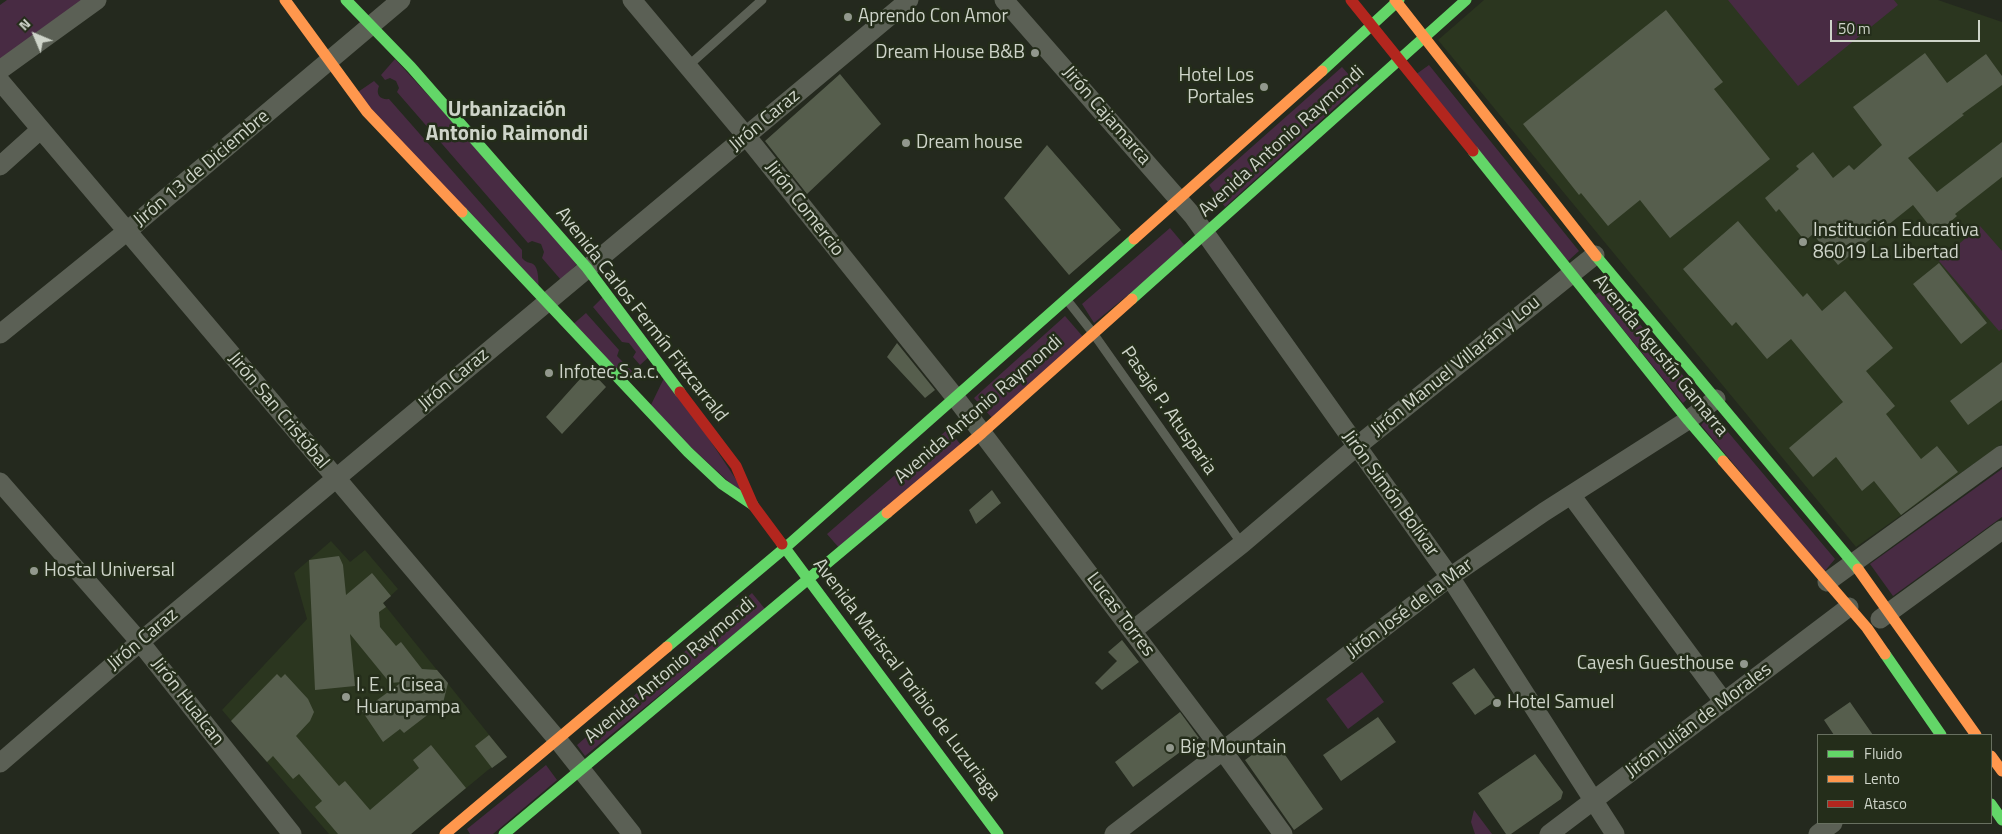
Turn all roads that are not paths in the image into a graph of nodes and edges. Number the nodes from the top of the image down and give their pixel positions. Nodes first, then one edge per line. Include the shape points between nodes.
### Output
1 (97, 0) edge
2 (285, 0) edge
3 (346, 0) edge
4 (401, 0) edge
5 (632, 0) edge
6 (762, 0) edge
7 (909, 0) edge
8 (1004, 0) edge
9 (1351, 0) edge
10 (1466, 0) edge
11 (1396, 1) edge
12 (372, 24) junction
13 (1371, 24) junction
14 (1424, 38) junction
15 (1400, 60) junction
16 (330, 61) junction
17 (688, 66) junction
18 (0, 70) edge
19 (0, 81) edge
20 (40, 130) junction
21 (747, 137) junction
22 (0, 166) edge
23 (1180, 200) junction
24 (126, 232) junction
25 (1206, 234) junction
26 (1595, 255) junction
27 (587, 268) junction
28 (1571, 275) junction
29 (1066, 298) junction
30 (546, 303) junction
31 (1094, 332) junction
32 (0, 334) edge
33 (955, 397) junction
34 (1716, 399) junction
35 (1688, 420) junction
36 (982, 433) junction
37 (1356, 447) junction
38 (2002, 455) edge
39 (336, 479) junction
40 (0, 482) edge
41 (1571, 496) junction
42 (753, 505) junction
43 (2002, 530) edge
44 (1242, 544) junction
45 (786, 547) junction
46 (1853, 562) junction
47 (1450, 577) junction
48 (808, 578) junction
49 (1827, 582) junction
50 (1850, 607) junction
51 (1888, 614) junction
52 (1867, 628) junction
53 (1132, 631) junction
54 (140, 642) junction
55 (1724, 702) junction
56 (1940, 734) edge
57 (1975, 734) edge
58 (557, 739) junction
59 (1223, 751) junction
60 (1992, 757) edge
61 (0, 763) edge
62 (581, 768) junction
63 (2002, 771) edge
64 (1593, 801) junction
65 (1992, 805) edge
66 (2002, 820) edge
67 (1832, 824) edge
68 (508, 833) edge
69 (292, 834) edge
70 (445, 834) edge
71 (632, 834) edge
72 (998, 834) edge
73 (1114, 834) edge
74 (1283, 834) edge
75 (1549, 834) edge
76 (1615, 834) edge
77 (1818, 834) edge

1 - 18 street
2 - 16 main road, Avenida Carlos Fermín Fitzcarrald
3 - 12 main road, Avenida Carlos Fermín Fitzcarrald
4 - 12 street, Jirón 13 de Diciembre
5 - 17 street, Jirón Comercio
6 - 17 lane
7 - 21 street, Jirón Caraz
8 - 23 street, Jirón Cajamarca
9 - 13 main road, Avenida Agustín Gamarra
10 - 14 main road, Avenida Antonio Raymondi
11 - 13 main road, Avenida Antonio Raymondi
11 - 14 main road, Avenida Agustín Gamarra
12 - 16 street, Jirón 13 de Diciembre
12 - 27 main road, Avenida Carlos Fermín Fitzcarrald
13 - 15 main road, Avenida Agustín Gamarra
13 - 23 main road, Avenida Antonio Raymondi
14 - 15 main road, Avenida Antonio Raymondi
14 - 26 main road, Avenida Agustín Gamarra
15 - 25 main road, Avenida Antonio Raymondi
15 - 28 main road, Avenida Agustín Gamarra
16 - 24 street, Jirón 13 de Diciembre
16 - 30 main road, Avenida Carlos Fermín Fitzcarrald via 367,112
17 - 21 street, Jirón Comercio
19 - 20 street, Jirón San Cristóbal
20 - 22 street
20 - 24 street, Jirón San Cristóbal
21 - 27 street, Jirón Caraz
21 - 33 street, Jirón Comercio
23 - 25 street, Jirón Cajamarca
23 - 29 main road, Avenida Antonio Raymondi
24 - 32 street, Jirón 13 de Diciembre
24 - 39 street, Jirón San Cristóbal
25 - 31 main road, Avenida Antonio Raymondi
25 - 37 street, Jirón Simón Bolívar
26 - 28 street, Jirón Manuel Villarán y Lou
26 - 34 main road, Avenida Agustín Gamarra
27 - 30 street, Jirón Caraz
27 - 42 main road, Avenida Carlos Fermín Fitzcarrald via 736,466
28 - 35 main road, Avenida Agustín Gamarra
28 - 37 street, Jirón Manuel Villarán y Lou
29 - 31 lane, Pasaje P. Atusparia
29 - 33 main road, Avenida Antonio Raymondi
30 - 39 street, Jirón Caraz
30 - 42 main road, Avenida Carlos Fermín Fitzcarrald via 688,452 722,484
31 - 36 main road, Avenida Antonio Raymondi
31 - 44 lane, Pasaje P. Atusparia
33 - 36 street, Lucas Torres
33 - 45 main road, Avenida Antonio Raymondi
34 - 35 street, Jirón José de la Mar
34 - 46 main road, Avenida Agustín Gamarra
35 - 41 street, Jirón José de la Mar
35 - 49 main road, Avenida Agustín Gamarra
36 - 48 main road, Avenida Antonio Raymondi
36 - 53 street, Lucas Torres
37 - 44 street, Jirón Manuel Villarán y Lou
37 - 47 street, Jirón Simón Bolívar
38 - 46 street
39 - 54 street, Jirón Caraz
39 - 58 street, Jirón San Cristóbal
40 - 54 street, Jirón Hualcan
41 - 47 street, Jirón José de la Mar
41 - 55 street
42 - 45 main road, Avenida Carlos Fermín Fitzcarrald
43 - 51 street
44 - 53 street, Jirón Manuel Villarán y Lou
45 - 48 main road, Avenida Mariscal Toribio de Luzuriaga
45 - 58 main road, Avenida Antonio Raymondi
46 - 49 street
46 - 51 main road, Avenida Agustín Gamarra
47 - 59 street, Jirón José de la Mar
47 - 64 street, Jirón Simón Bolívar
48 - 62 main road, Avenida Antonio Raymondi
48 - 72 main road, Avenida Mariscal Toribio de Luzuriaga
49 - 50 main road, Avenida Agustín Gamarra
50 - 52 main road, Avenida Agustín Gamarra
50 - 55 street, Jirón Julián de Morales
51 - 52 street
51 - 57 main road, Avenida Agustín Gamarra
52 - 56 main road, Avenida Agustín Gamarra
53 - 59 street, Lucas Torres
54 - 61 street, Jirón Caraz
54 - 69 street, Jirón Hualcan
55 - 64 street, Jirón Julián de Morales
58 - 62 street, Jirón San Cristóbal
58 - 70 main road, Avenida Antonio Raymondi
59 - 73 street, Jirón José de la Mar
59 - 74 street, Lucas Torres
60 - 63 main road
62 - 68 main road, Avenida Antonio Raymondi
62 - 71 street, Jirón San Cristóbal
64 - 75 street, Jirón Julián de Morales
64 - 76 street, Jirón Simón Bolívar
65 - 66 main road
67 - 77 street

